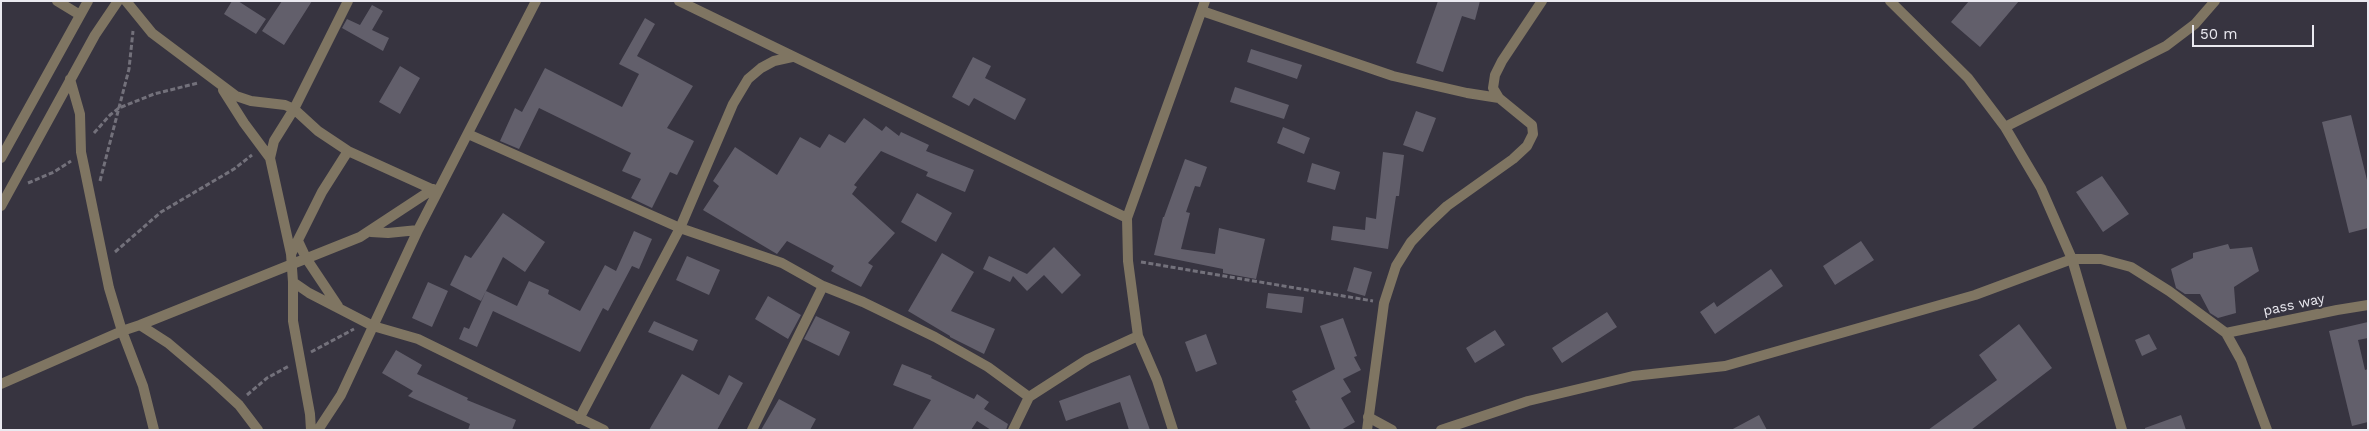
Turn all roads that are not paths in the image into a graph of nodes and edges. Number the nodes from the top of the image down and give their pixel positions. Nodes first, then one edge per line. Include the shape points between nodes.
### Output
1 (57, 1) edge
2 (88, 1) edge
3 (118, 1) edge
4 (126, 1) edge
5 (348, 1) edge
6 (536, 1) edge
7 (678, 1) edge
8 (1542, 1) edge
9 (1890, 1) edge
10 (2215, 1) edge
11 (1203, 6) edge
12 (80, 15) junction
13 (792, 57) junction
14 (70, 79) junction
15 (220, 84) junction
16 (1499, 98) junction
17 (294, 109) junction
18 (2005, 127) junction
19 (468, 134) junction
20 (348, 152) junction
21 (1, 158) edge
22 (270, 158) junction
23 (436, 191) junction
24 (1, 206) edge
25 (1127, 218) junction
26 (680, 228) junction
27 (418, 230) junction
28 (371, 232) junction
29 (298, 241) junction
30 (306, 258) junction
31 (291, 259) junction
32 (2072, 259) junction
33 (293, 282) junction
34 (823, 286) junction
35 (2368, 305) edge
36 (339, 308) junction
37 (371, 324) junction
38 (140, 325) junction
39 (122, 330) junction
40 (2226, 333) junction
41 (1138, 336) junction
42 (1, 384) edge
43 (1029, 397) junction
44 (1368, 417) junction
45 (580, 418) junction
46 (154, 430) edge
47 (258, 430) edge
48 (311, 430) edge
49 (318, 430) edge
50 (604, 430) edge
51 (752, 430) edge
52 (1012, 430) edge
53 (1173, 430) edge
54 (1366, 430) edge
55 (1392, 430) edge
56 (1441, 430) edge
57 (2122, 430) edge
58 (2267, 430) edge

1 - 12 street
2 - 12 street
3 - 14 street
4 - 15 street via 152,33
5 - 17 street
6 - 19 street
7 - 13 street
8 - 16 street via 1495,75 1493,88
9 - 18 street via 1968,78
10 - 18 street via 2195,24 2166,46
11 - 16 street via 1394,76
11 - 25 street
12 - 21 street
13 - 25 street
13 - 26 street via 774,61 748,79 733,104
14 - 24 street
14 - 39 street via 80,114 81,152 103,263
15 - 17 street via 242,99
15 - 22 street
16 - 44 street via 1532,124 1533,134 1527,146 1513,159 1447,206 1411,242 1396,266 1384,303
17 - 20 street
17 - 22 street via 274,141
18 - 32 street via 2041,188
19 - 23 street
19 - 26 street
20 - 23 street
20 - 29 street via 322,192
22 - 31 street
23 - 27 street
23 - 28 street
25 - 41 street via 1128,260
26 - 34 street via 782,263
26 - 45 street
27 - 28 street
27 - 37 street
28 - 30 street
29 - 30 street
29 - 31 street
30 - 31 street
30 - 36 street
31 - 33 street
31 - 38 street
32 - 40 street via 2101,259 2131,267
32 - 56 street via 1975,295 1725,366 1633,376 1528,401
32 - 57 street
33 - 36 street
33 - 48 street via 293,321
34 - 43 street via 935,337 988,367
34 - 51 street
35 - 40 street, pass way
36 - 37 street
37 - 45 street via 418,339
37 - 49 street via 341,395
38 - 39 street
38 - 47 street via 168,343 239,404
39 - 42 street
39 - 46 street via 143,386
40 - 58 street via 2241,360
41 - 43 street via 1088,359
41 - 53 street
43 - 52 street
44 - 54 street
44 - 55 street
45 - 50 street

